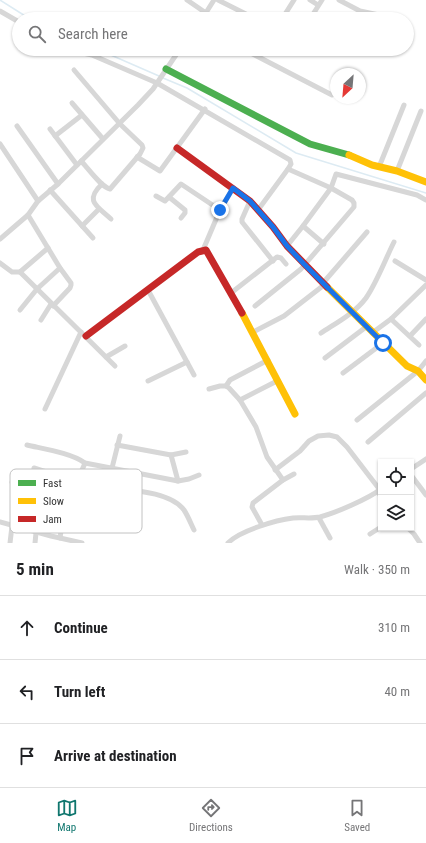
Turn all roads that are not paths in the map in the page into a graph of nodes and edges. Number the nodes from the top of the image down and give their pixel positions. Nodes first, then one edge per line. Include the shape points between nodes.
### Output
1 (187, 0) edge
2 (214, 0) edge
3 (218, 0) edge
4 (294, 0) edge
5 (310, 0) edge
6 (322, 0) edge
7 (341, 1) edge
8 (318, 5) junction
9 (0, 11) edge
10 (205, 12) edge
11 (207, 12) edge
12 (242, 12) edge
13 (286, 12) edge
14 (314, 12) edge
15 (365, 12) edge
16 (12, 18) edge
17 (95, 56) edge
18 (175, 56) edge
19 (257, 56) edge
20 (74, 70) dead end
21 (165, 70) junction
22 (158, 81) junction
23 (330, 94) edge
24 (72, 103) dead end
25 (404, 105) dead end
26 (205, 109) junction
27 (421, 111) dead end
28 (82, 115) junction
29 (120, 124) junction
30 (17, 126) dead end
31 (50, 129) dead end
32 (55, 136) junction
33 (103, 139) junction
34 (0, 144) edge
35 (177, 148) junction
36 (137, 157) junction
37 (82, 161) junction
38 (77, 165) junction
39 (378, 166) junction
40 (288, 169) junction
41 (397, 172) junction
42 (426, 182) edge
43 (58, 184) junction
44 (102, 184) junction
45 (233, 188) junction
46 (331, 188) junction
47 (50, 190) junction
48 (156, 196) dead end
49 (169, 197) junction
50 (426, 200) edge
51 (38, 201) junction
52 (250, 201) junction
53 (99, 209) junction
54 (220, 210) junction
55 (258, 210) junction
56 (28, 215) junction
57 (181, 218) dead end
58 (111, 219) dead end
59 (82, 226) junction
60 (303, 226) junction
61 (366, 232) dead end
62 (93, 238) dead end
63 (0, 239) edge
64 (394, 242) dead end
65 (324, 244) junction
66 (287, 246) junction
67 (48, 248) junction
68 (203, 250) junction
69 (273, 261) junction
70 (395, 261) dead end
71 (0, 263) edge
72 (286, 264) dead end
73 (304, 264) junction
74 (60, 268) junction
75 (20, 272) junction
76 (426, 280) edge
77 (323, 284) junction
78 (426, 285) edge
79 (37, 289) junction
80 (148, 290) junction
81 (230, 293) junction
82 (52, 305) junction
83 (255, 306) dead end
84 (20, 310) dead end
85 (352, 312) junction
86 (390, 319) junction
87 (426, 319) edge
88 (41, 320) dead end
89 (366, 327) junction
90 (253, 332) junction
91 (321, 333) dead end
92 (372, 333) junction
93 (83, 334) junction
94 (410, 336) junction
95 (383, 343) junction
96 (419, 345) dead end
97 (125, 346) dead end
98 (106, 357) junction
99 (325, 358) dead end
100 (268, 360) junction
101 (426, 361) edge
102 (186, 362) junction
103 (115, 366) dead end
104 (418, 371) junction
105 (343, 373) dead end
106 (194, 374) dead end
107 (426, 380) edge
108 (148, 381) dead end
109 (277, 381) junction
110 (226, 386) junction
111 (209, 389) dead end
112 (426, 393) edge
113 (240, 400) junction
114 (45, 410) dead end
115 (295, 414) dead end
116 (357, 420) dead end
117 (120, 436) dead end
118 (368, 442) dead end
119 (27, 445) dead end
120 (118, 445) junction
121 (186, 452) dead end
122 (171, 455) junction
123 (426, 459) edge
124 (85, 463) junction
125 (414, 467) edge
126 (34, 468) dead end
127 (112, 468) junction
128 (37, 469) edge
129 (82, 469) edge
130 (117, 469) edge
131 (275, 470) junction
132 (142, 474) edge
133 (294, 474) dead end
134 (199, 475) dead end
135 (414, 479) edge
136 (283, 480) junction
137 (178, 481) junction
138 (378, 487) edge
139 (378, 491) edge
140 (142, 492) edge
141 (426, 495) edge
142 (319, 518) junction
143 (0, 522) edge
144 (10, 525) edge
145 (262, 525) junction
146 (378, 529) edge
147 (194, 530) dead end
148 (411, 531) edge
149 (11, 533) edge
150 (36, 533) joint
151 (60, 533) edge
152 (370, 534) dead end
153 (60, 538) junction
154 (330, 538) dead end
155 (10, 543) edge
156 (35, 543) edge
157 (82, 543) edge
158 (228, 543) edge
159 (420, 543) edge

1 - 10 street
2 - 11 street
3 - 12 street
4 - 13 street
5 - 8 street
6 - 8 street
7 - 15 street
8 - 14 street
9 - 16 street
17 - 22 street
18 - 21 street
19 - 23 street
20 - 29 street
21 - 22 street
21 - 39 street via 310,144 348,154
22 - 26 street
22 - 29 street
24 - 28 street
25 - 39 street
26 - 35 street
26 - 40 street via 290,160
27 - 41 street
28 - 32 street
28 - 33 street
29 - 33 street
29 - 36 street via 142,145 142,152
30 - 43 street
31 - 32 street
32 - 38 street
33 - 37 street
34 - 51 street
35 - 36 street via 160,171
35 - 45 street
36 - 44 street via 112,188 107,189
37 - 38 street
37 - 44 street
38 - 43 street
39 - 41 street
40 - 46 street
40 - 55 street
41 - 42 street
43 - 47 street
44 - 53 street via 94,192 93,197
45 - 52 street
45 - 54 street
46 - 50 street via 335,176 339,174 418,195
46 - 60 street
46 - 65 street via 352,200 354,207
47 - 51 street
47 - 59 street
48 - 49 street via 165,201
49 - 54 street via 181,184
49 - 57 street via 185,210
51 - 56 street
52 - 55 street
52 - 69 street via 242,222
53 - 58 street
53 - 59 street
54 - 68 street
55 - 66 street
56 - 63 street
56 - 67 street
59 - 62 street
60 - 65 street
60 - 66 street
61 - 77 street
64 - 85 street via 365,299
65 - 73 street
66 - 73 street
67 - 74 street
67 - 75 street
68 - 80 street
68 - 81 street via 208,252
69 - 72 street via 279,257
69 - 81 street
70 - 76 street
71 - 75 street via 12,272
73 - 77 street
73 - 83 street
74 - 79 street
74 - 82 street via 71,285
75 - 79 street
77 - 85 street
77 - 90 street via 284,316
78 - 86 street
79 - 82 street
79 - 84 street
80 - 93 street
80 - 102 street
81 - 90 street
82 - 88 street
82 - 93 street
85 - 89 street
85 - 91 street
86 - 92 street
86 - 94 street
87 - 94 street
89 - 92 street
89 - 99 street
90 - 100 street
92 - 95 street
93 - 98 street
93 - 114 street
94 - 96 street
95 - 104 street via 407,366
95 - 105 street
97 - 98 street
98 - 103 street
100 - 109 street
100 - 110 street via 230,380
101 - 104 street
102 - 106 street
102 - 108 street
104 - 107 street
104 - 116 street
109 - 113 street
109 - 115 street
110 - 111 street
110 - 113 street
112 - 118 street
113 - 131 street via 256,426 267,457
117 - 120 street
119 - 124 street
120 - 122 street
120 - 127 street
121 - 122 street
122 - 137 street
123 - 125 street
124 - 127 street
124 - 129 street
126 - 128 street
127 - 130 street
131 - 136 street
131 - 138 street via 309,441 318,436 329,435 347,447
132 - 137 street
133 - 136 street
134 - 137 street
135 - 141 street
136 - 145 street via 252,503
139 - 142 street
140 - 147 street via 177,503 184,510
142 - 145 street via 292,518
142 - 154 street
143 - 144 street
145 - 158 street
146 - 152 street
148 - 159 street
149 - 155 street
150 - 153 street
150 - 156 street
151 - 153 street
153 - 157 street

